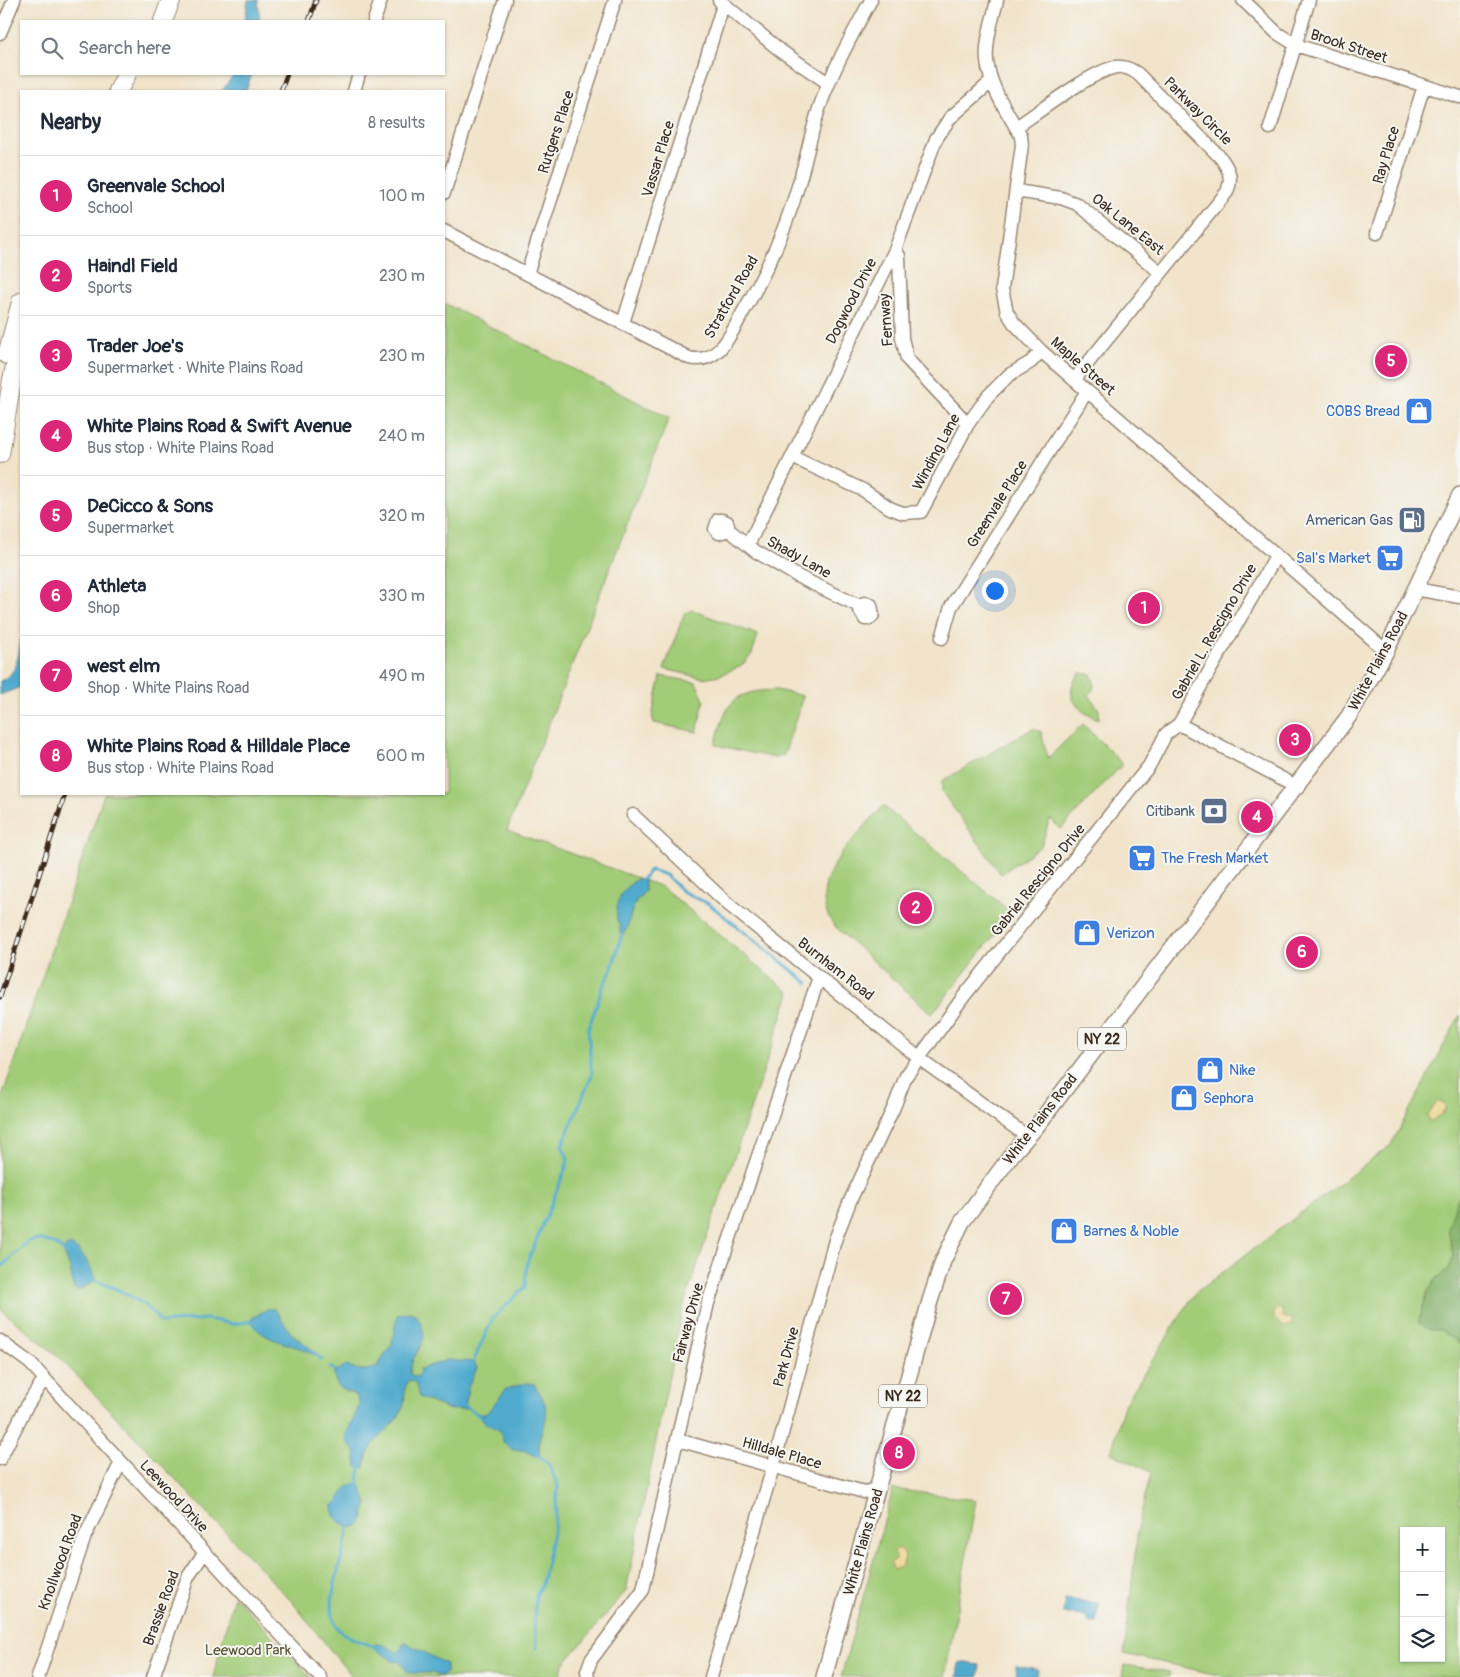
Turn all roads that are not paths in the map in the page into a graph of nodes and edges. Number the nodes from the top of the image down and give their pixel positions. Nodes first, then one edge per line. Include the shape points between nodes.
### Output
1 (14, 0) edge
2 (160, 0) edge
3 (171, 0) edge
4 (381, 0) edge
5 (505, 0) edge
6 (615, 0) edge
7 (871, 0) edge
8 (998, 0) edge
9 (1243, 0) edge
10 (1309, 0) edge
11 (721, 2) edge
12 (152, 20) edge
13 (163, 20) edge
14 (374, 20) edge
15 (0, 33) edge
16 (1296, 45) junction
17 (126, 75) edge
18 (139, 75) edge
19 (359, 75) edge
20 (992, 81) junction
21 (828, 83) junction
22 (1424, 86) junction
23 (119, 90) edge
24 (131, 90) edge
25 (354, 90) edge
26 (1460, 97) edge
27 (1016, 126) junction
28 (1270, 128) dead end
29 (445, 190) edge
30 (1016, 191) junction
31 (445, 232) edge
32 (1377, 233) dead end
33 (895, 250) junction
34 (1160, 272) junction
35 (527, 274) junction
36 (20, 306) edge
37 (623, 323) junction
38 (20, 344) edge
39 (1041, 351) junction
40 (1074, 380) junction
41 (0, 388) edge
42 (1087, 391) junction
43 (968, 424) junction
44 (0, 454) edge
45 (792, 457) junction
46 (1460, 495) edge
47 (729, 530) dead end
48 (748, 545) junction
49 (1276, 556) junction
50 (1415, 589) junction
51 (1460, 597) edge
52 (857, 606) dead end
53 (942, 638) dead end
54 (1386, 651) junction
55 (1179, 724) junction
56 (1298, 787) junction
57 (633, 815) dead end
58 (819, 977) junction
59 (919, 1056) junction
60 (1028, 1137) junction
61 (0, 1341) edge
62 (44, 1379) junction
63 (678, 1440) junction
64 (0, 1458) edge
65 (121, 1462) junction
66 (773, 1467) junction
67 (878, 1488) junction
68 (204, 1553) junction
69 (588, 1674) edge
70 (38, 1677) edge
71 (154, 1677) edge
72 (320, 1677) edge
73 (711, 1677) edge
74 (824, 1677) edge

1 - 15 street
2 - 12 highway
3 - 13 highway
4 - 14 street
5 - 29 street
6 - 35 street, Rutgers Place
7 - 21 street, Stratford Road
8 - 20 street, Maple Street via 987,46
9 - 16 street, Brook Street via 1277,33
10 - 16 street
11 - 21 street via 781,51
11 - 37 street, Vassar Place
16 - 22 street, Brook Street
16 - 28 street
17 - 23 highway
18 - 24 highway
19 - 25 street
20 - 27 street, Maple Street
20 - 33 street, Dogwood Drive via 942,128
21 - 37 street, Stratford Road via 777,248 724,345 710,357 698,360
22 - 26 street, Brook Street
22 - 32 street, Ray Place
27 - 30 street, Maple Street via 1022,145
27 - 34 street, Parkway Circle via 1090,78 1108,69 1125,67 1138,74 1200,136 1226,165 1230,185
30 - 34 street, Oak Lane East via 1061,198 1077,204
30 - 39 street, Maple Street via 1002,278 1003,302 1014,323
31 - 35 street, Stratford Road
33 - 43 street, Fernway via 899,256 902,338 907,359
33 - 45 street, Dogwood Drive
34 - 40 street, Parkway Circle
35 - 37 street, Stratford Road
36 - 41 highway
38 - 44 highway
39 - 40 street, Maple Street
39 - 43 street, Winding Lane via 1031,362 996,386
40 - 42 street, Maple Street
42 - 49 street, Maple Street
42 - 53 street, Greenvale Place via 951,607
43 - 45 street, Winding Lane via 926,507 914,514 890,508 863,490
45 - 48 street, Dogwood Drive
46 - 50 main road, White Plains Road / NY 22
47 - 48 street, Shady Lane
48 - 52 street, Shady Lane via 799,578
49 - 54 street, Maple Street
49 - 55 street, Gabriel L. Rescigno Drive
50 - 51 street
50 - 54 main road, White Plains Road / NY 22
54 - 56 main road, White Plains Road / NY 22 via 1356,707
55 - 56 street
55 - 59 street, Gabriel Rescigno Drive via 1166,734 1149,766
56 - 60 main road, White Plains Road / NY 22
57 - 58 street, Burnham Road via 729,905
58 - 59 street, Burnham Road
58 - 63 street, Fairway Drive via 708,1304
59 - 60 street, Burnham Road
59 - 66 street, Park Drive via 906,1076 835,1240
60 - 67 main road, White Plains Road / NY 22 via 962,1222 943,1261
61 - 62 street, Leewood Drive via 22,1356
62 - 64 street
62 - 65 street, Leewood Drive
63 - 66 street, Hilldale Place
63 - 69 street, Fairway Drive via 643,1590 591,1660
65 - 68 street, Leewood Drive
65 - 70 street, Knollwood Road via 85,1536
66 - 67 street, Hilldale Place via 864,1492
66 - 73 street, Park Drive
67 - 74 main road, White Plains Road / NY 22
68 - 71 street, Brassie Road via 192,1569 181,1594
68 - 72 street, Leewood Drive

